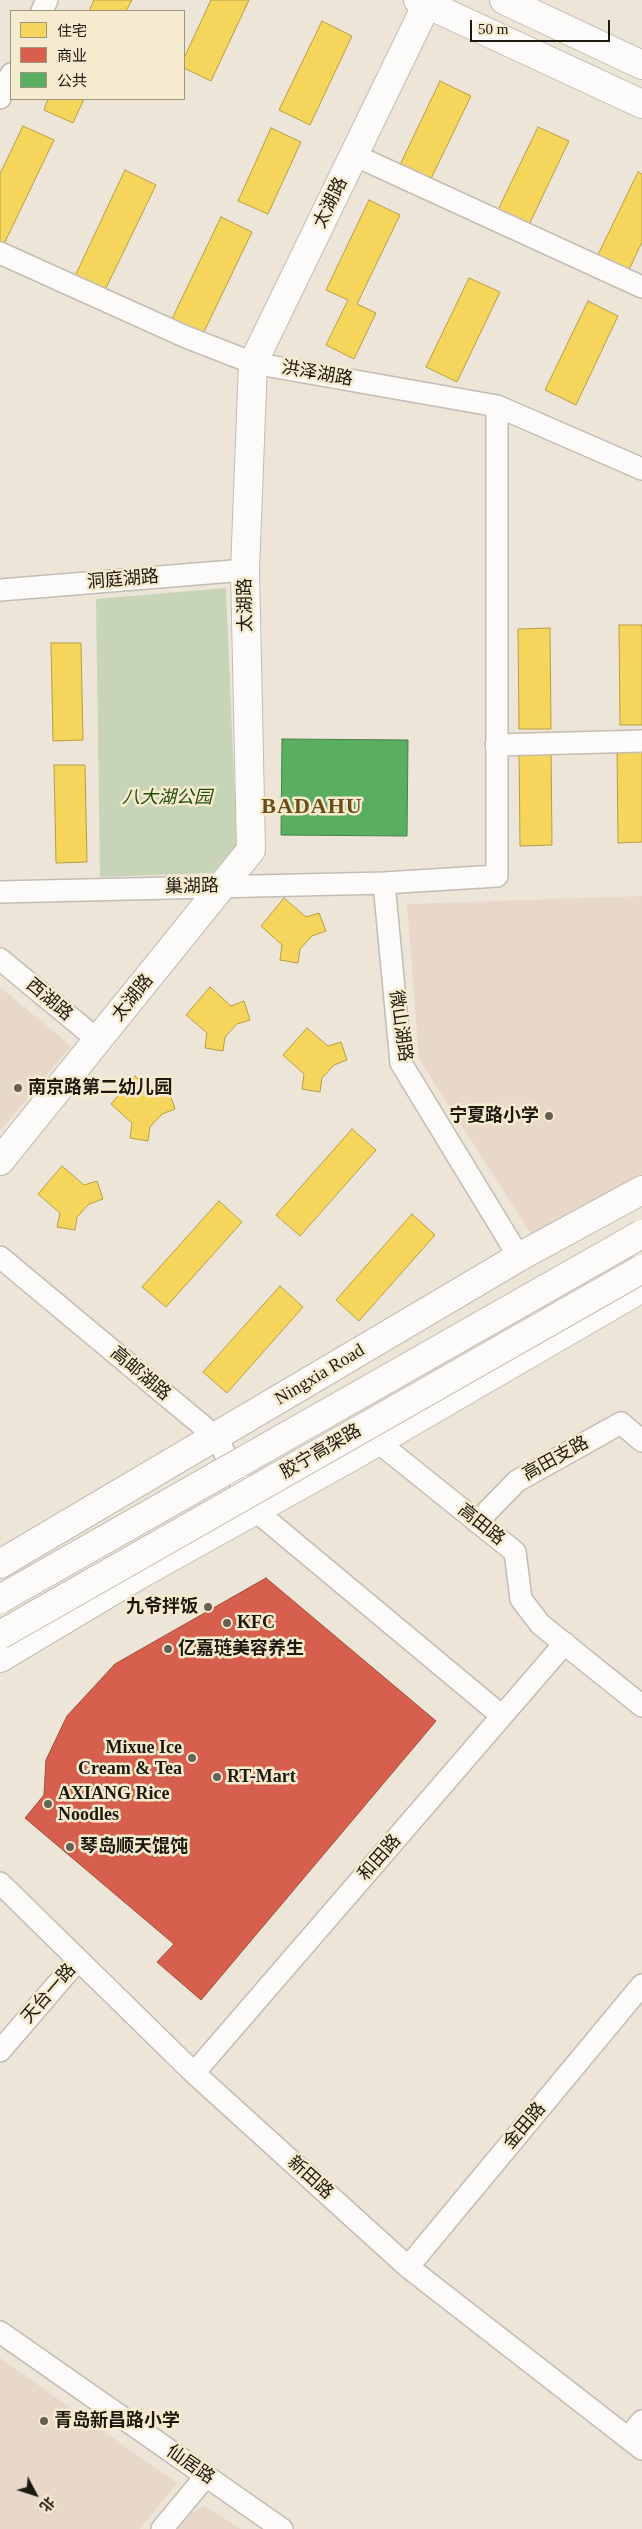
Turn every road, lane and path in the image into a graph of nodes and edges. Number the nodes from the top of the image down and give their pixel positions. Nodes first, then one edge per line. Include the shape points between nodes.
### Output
1 (504, 0) edge
2 (424, 2) edge
3 (642, 65) edge
4 (10, 76) edge
5 (0, 98) edge
6 (642, 104) edge
7 (354, 155) junction
8 (0, 252) edge
9 (642, 288) edge
10 (253, 363) junction
11 (497, 406) junction
12 (642, 469) edge
13 (245, 570) junction
14 (0, 590) edge
15 (642, 741) edge
16 (496, 745) junction
17 (384, 883) junction
18 (223, 886) junction
19 (0, 892) edge
20 (0, 959) edge
21 (99, 1041) junction
22 (0, 1161) edge
23 (642, 1190) edge
24 (642, 1234) edge
25 (0, 1257) edge
26 (519, 1257) junction
27 (642, 1269) edge
28 (642, 1288) edge
29 (216, 1437) junction
30 (642, 1441) edge
31 (378, 1442) junction
32 (256, 1511) junction
33 (478, 1522) junction
34 (0, 1564) edge
35 (0, 1599) edge
36 (0, 1635) edge
37 (565, 1643) junction
38 (0, 1658) edge
39 (642, 1706) edge
40 (502, 1716) junction
41 (0, 1883) edge
42 (78, 1960) junction
43 (642, 1985) edge
44 (0, 2051) edge
45 (194, 2073) junction
46 (408, 2266) junction
47 (0, 2332) edge
48 (642, 2421) edge
49 (635, 2444) edge
50 (206, 2476) junction
51 (162, 2529) edge
52 (282, 2529) edge

1 - 3 main road
2 - 6 main road
2 - 7 main road, 太湖路
4 - 5 street
7 - 9 street
7 - 10 main road, 太湖路
8 - 10 street, 洪泽湖路 via 186,337
10 - 11 street, 洪泽湖路
10 - 13 main road, 太湖路
11 - 12 street, 洪泽湖路
11 - 16 street
13 - 14 street, 洞庭湖路
13 - 18 main road, 太湖路 via 251,850
15 - 16 street
16 - 17 street, 巢湖路 via 497,876
17 - 18 street, 巢湖路
17 - 26 street, 微山湖路 via 401,1063
18 - 19 street, 巢湖路
18 - 21 main road, 太湖路
20 - 21 street, 西湖路
21 - 22 main road, 太湖路
23 - 26 main road, Ningxia Road
24 - 35 main road, 胶宁高架路, bridge
25 - 29 street, 高邮湖路
26 - 29 main road, Ningxia Road
27 - 36 main road, 胶宁高架路, bridge
28 - 31 main road
29 - 32 street, 高邮湖路
29 - 34 main road, Ningxia Road
30 - 33 street, 高田支路 via 620,1423 518,1480
31 - 32 main road
31 - 33 street, 高田路
32 - 38 main road via 139,1575
32 - 40 street
33 - 37 street, 高田路 via 515,1552 521,1599 540,1624
37 - 39 street, 高田路
37 - 40 street, 和田路
40 - 45 street, 和田路
41 - 42 street, 新田路
42 - 44 street, 天台一路
42 - 45 street, 新田路
43 - 46 street, 金田路
45 - 46 street, 新田路
46 - 49 street, 新田路
47 - 50 street, 仙居路
48 - 49 street
50 - 51 street
50 - 52 street, 仙居路

